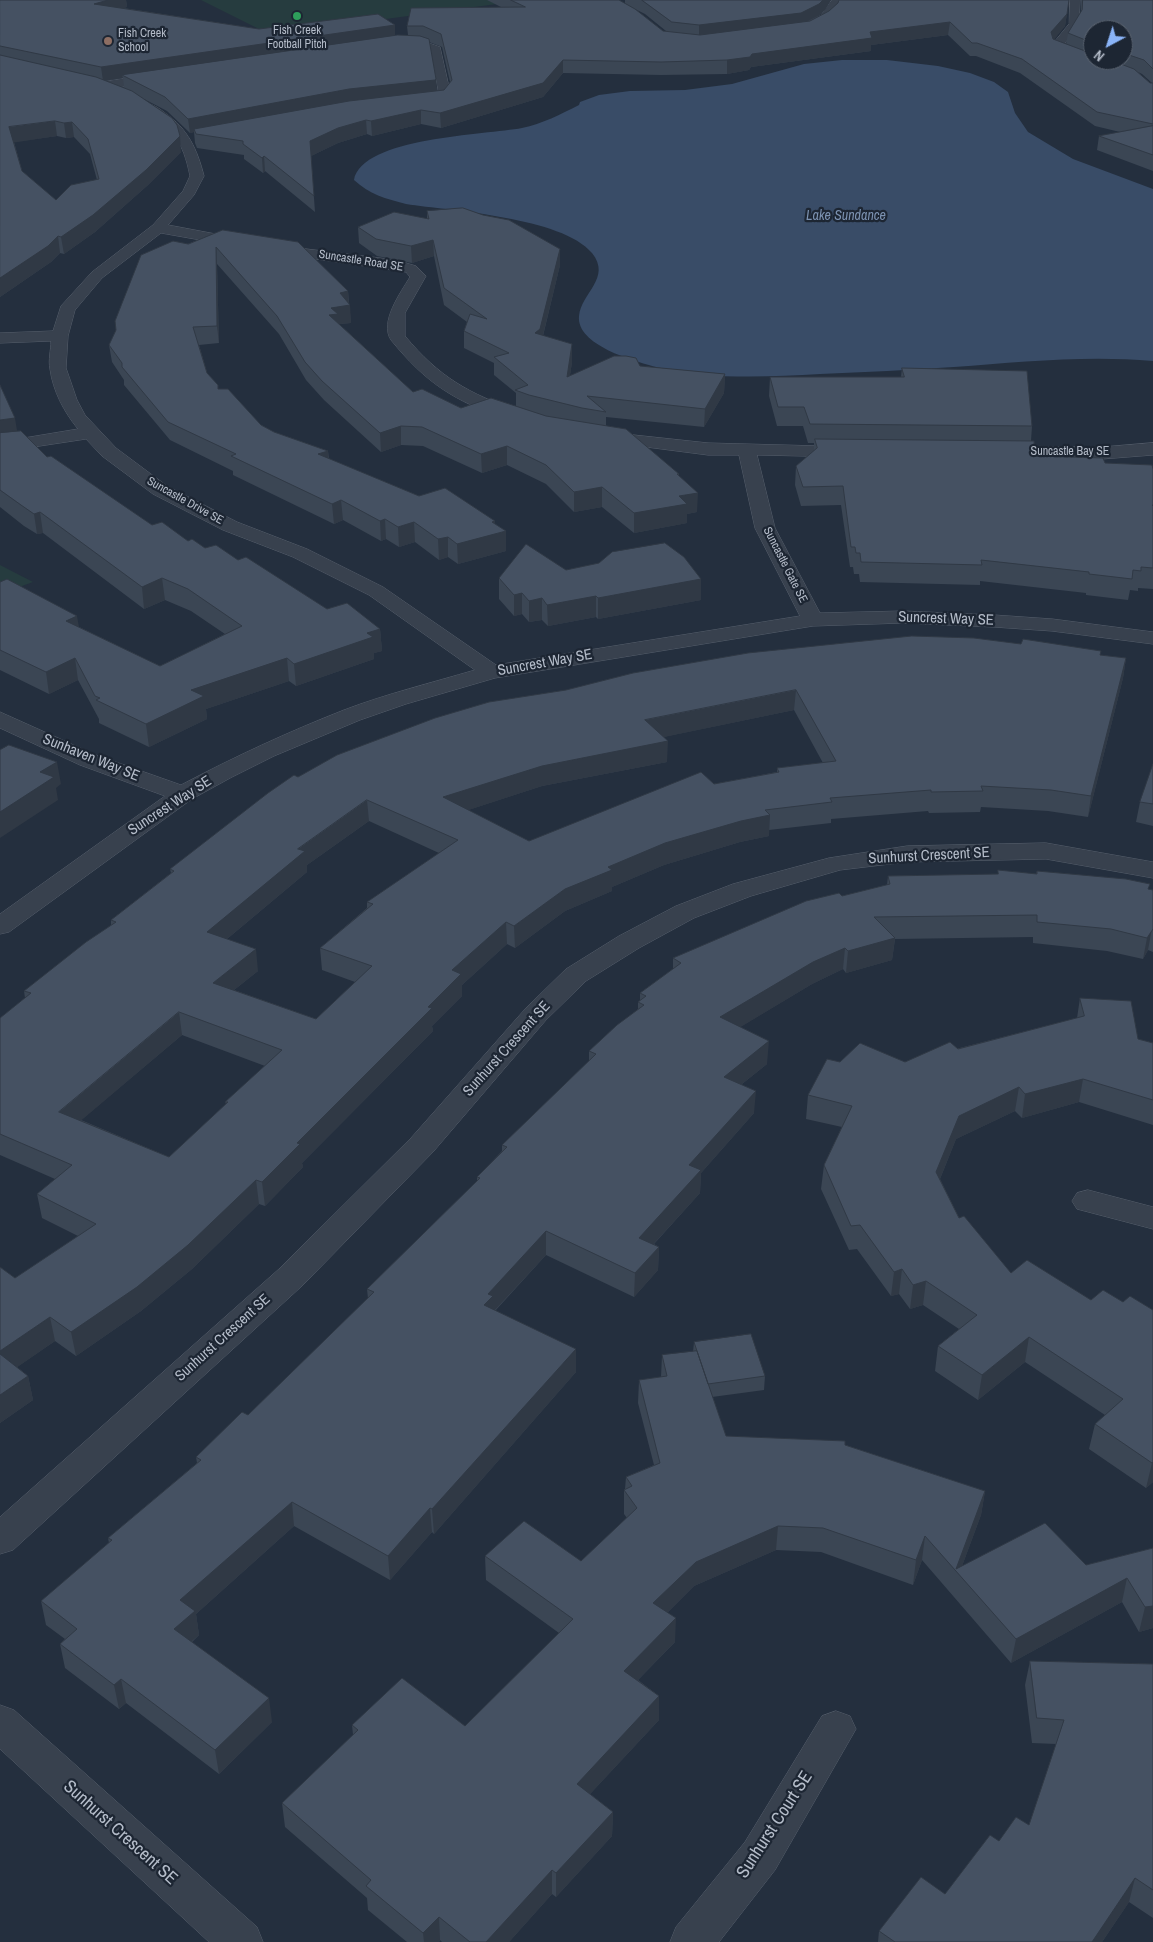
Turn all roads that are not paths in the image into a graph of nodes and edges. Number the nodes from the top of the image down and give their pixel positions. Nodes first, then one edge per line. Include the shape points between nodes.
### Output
1 (837, 0) edge
2 (1074, 0) edge
3 (798, 31) edge
4 (380, 46) edge
5 (1083, 58) edge
6 (169, 76) edge
7 (408, 104) edge
8 (158, 228) junction
9 (60, 336) junction
10 (0, 338) edge
11 (526, 419) edge
12 (90, 433) junction
13 (589, 434) edge
14 (0, 448) edge
15 (1153, 449) edge
16 (747, 450) junction
17 (865, 451) edge
18 (983, 452) edge
19 (813, 620) junction
20 (1153, 638) edge
21 (492, 672) junction
22 (0, 719) edge
23 (183, 794) junction
24 (1153, 870) edge
25 (0, 926) edge
26 (1088, 1201) dead end
27 (1153, 1218) edge
28 (0, 1539) edge
29 (0, 1723) edge
30 (836, 1729) dead end
31 (241, 1942) edge
32 (692, 1942) edge

1 - 3 street via 832,12 823,20
2 - 5 street via 1073,27 1056,48
4 - 7 street via 414,43 436,49 445,96
6 - 8 street, Suncastle Drive SE via 94,84 150,108 191,138 197,176 189,192
8 - 9 street, Suncastle Drive SE via 105,268 78,296 67,309
8 - 11 street, Suncastle Road SE via 412,270 418,276 397,312 397,337 430,373 445,384 484,404
9 - 10 street
9 - 12 street, Suncastle Drive SE via 58,368 61,384 77,416
12 - 14 street
12 - 21 street, Suncastle Drive SE via 114,457 160,490 230,526 300,553 376,591
13 - 16 street via 670,446
15 - 18 street, Suncastle Bay SE via 1102,453
16 - 17 street
16 - 19 street, Suncastle Gate SE via 765,528
19 - 20 street, Suncrest Way SE via 903,617 994,620
19 - 21 street, Suncrest Way SE
21 - 23 street, Suncrest Way SE via 398,699 325,726 257,755
22 - 23 street, Sunhaven Way SE via 88,760
23 - 25 street, Suncrest Way SE
24 - 28 street, Sunhurst Crescent SE via 1046,851 907,854 838,863 734,893 685,912 629,942 576,975 536,1014 422,1145 291,1277
26 - 27 street
29 - 31 street, Sunhurst Crescent SE
30 - 32 street, Sunhurst Court SE via 760,1856

